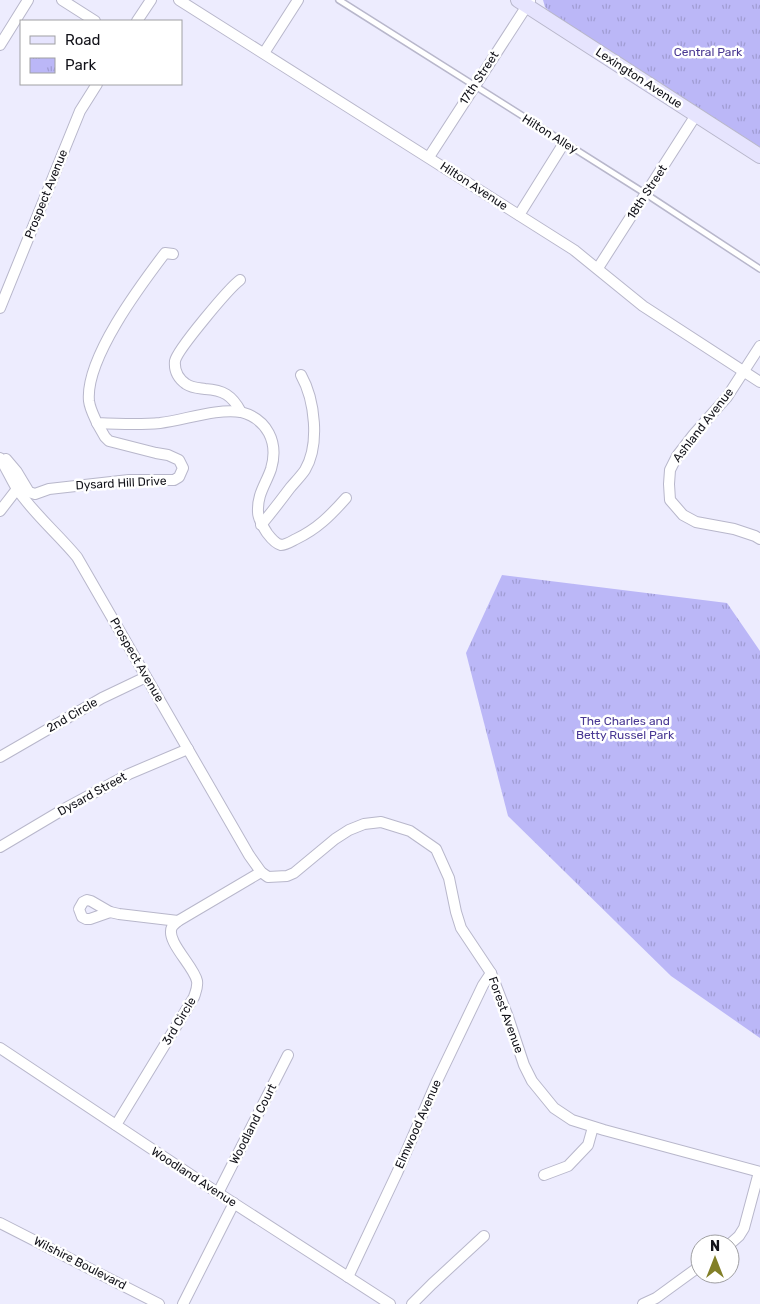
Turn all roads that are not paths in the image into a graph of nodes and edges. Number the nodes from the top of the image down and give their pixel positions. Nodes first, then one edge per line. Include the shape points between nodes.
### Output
1 (28, 0) edge
2 (62, 0) edge
3 (151, 0) edge
4 (179, 0) edge
5 (298, 0) edge
6 (339, 0) edge
7 (525, 2) edge
8 (93, 20) edge
9 (138, 20) edge
10 (0, 45) edge
11 (264, 53) junction
12 (96, 85) edge
13 (474, 86) junction
14 (696, 115) junction
15 (564, 143) junction
16 (760, 156) edge
17 (429, 157) junction
18 (646, 194) junction
19 (520, 215) junction
20 (173, 254) dead end
21 (598, 268) junction
22 (760, 268) edge
23 (240, 280) dead end
24 (0, 308) edge
25 (760, 346) edge
26 (743, 372) junction
27 (301, 375) dead end
28 (760, 382) edge
29 (241, 412) junction
30 (97, 423) junction
31 (0, 452) edge
32 (0, 458) edge
33 (17, 489) junction
34 (346, 498) dead end
35 (0, 511) edge
36 (262, 525) junction
37 (760, 539) edge
38 (146, 677) junction
39 (188, 749) junction
40 (0, 757) edge
41 (0, 846) edge
42 (261, 872) junction
43 (110, 912) dead end
44 (178, 921) junction
45 (491, 973) junction
46 (0, 1048) edge
47 (288, 1056) dead end
48 (116, 1125) junction
49 (593, 1127) junction
50 (759, 1172) edge
51 (544, 1175) dead end
52 (218, 1192) junction
53 (234, 1203) junction
54 (0, 1223) edge
55 (740, 1234) edge
56 (484, 1236) dead end
57 (690, 1273) edge
58 (348, 1277) junction
59 (159, 1304) edge
60 (183, 1304) edge
61 (390, 1304) edge
62 (412, 1304) edge
63 (643, 1304) edge

1 - 10 street
2 - 8 street
3 - 9 street
4 - 11 street, Hilton Avenue
5 - 11 street
6 - 13 lane, Hilton Alley
7 - 13 street, 17th Street
7 - 14 street, Lexington Avenue
11 - 17 street, Hilton Avenue
12 - 24 street, Prospect Avenue via 80,111
13 - 15 lane, Hilton Alley
13 - 17 street, 17th Street
14 - 16 street, Lexington Avenue
14 - 18 street, 18th Street
15 - 18 lane, Hilton Alley
15 - 19 street
17 - 19 street, Hilton Avenue
18 - 21 street, 18th Street
18 - 22 lane, Hilton Alley
19 - 21 street, Hilton Avenue
20 - 30 street, Dysard Hill Drive via 165,253 148,276 106,343 92,373 89,399
21 - 26 street, Hilton Avenue via 643,306
23 - 29 street via 217,304 181,350 175,363 177,374 188,386 227,394
25 - 26 street, Ashland Avenue
26 - 28 street, Hilton Avenue
26 - 37 street, Ashland Avenue via 727,397 677,456 670,470 670,500 683,515 696,522 734,529
27 - 36 street via 314,418 312,454 305,469
29 - 30 street via 217,412 160,423
29 - 36 street via 263,424 269,431 273,447 271,469 258,503
30 - 31 street, Dysard Hill Drive via 109,441 179,460 183,468 178,477 174,480 129,480 49,489 35,494 30,492
32 - 33 street, Prospect Avenue
33 - 35 street
33 - 38 street, Prospect Avenue via 77,557
34 - 36 street via 309,533 287,544 277,543
38 - 39 street, Prospect Avenue
38 - 40 street, 2nd Circle via 102,698
39 - 41 street, Dysard Street via 129,774
39 - 42 street, Prospect Avenue
42 - 44 street
42 - 45 street, Forest Avenue via 268,877 294,873 335,839 364,824 382,822 410,831 436,849 449,878 461,928
43 - 44 street
44 - 48 street, 3rd Circle via 172,927 172,937 195,976 197,990
45 - 49 street, Forest Avenue via 532,1081 554,1108 572,1120
45 - 58 street, Elmwood Avenue via 437,1081
46 - 48 street, Woodland Avenue
47 - 52 street, Woodland Court
48 - 52 street, Woodland Avenue
49 - 50 street, Forest Avenue
49 - 51 street via 588,1145 568,1166
50 - 55 street
52 - 53 street, Woodland Avenue
53 - 58 street, Woodland Avenue
53 - 60 street
54 - 59 street, Wilshire Boulevard
56 - 62 street
57 - 63 street
58 - 61 street, Woodland Avenue

